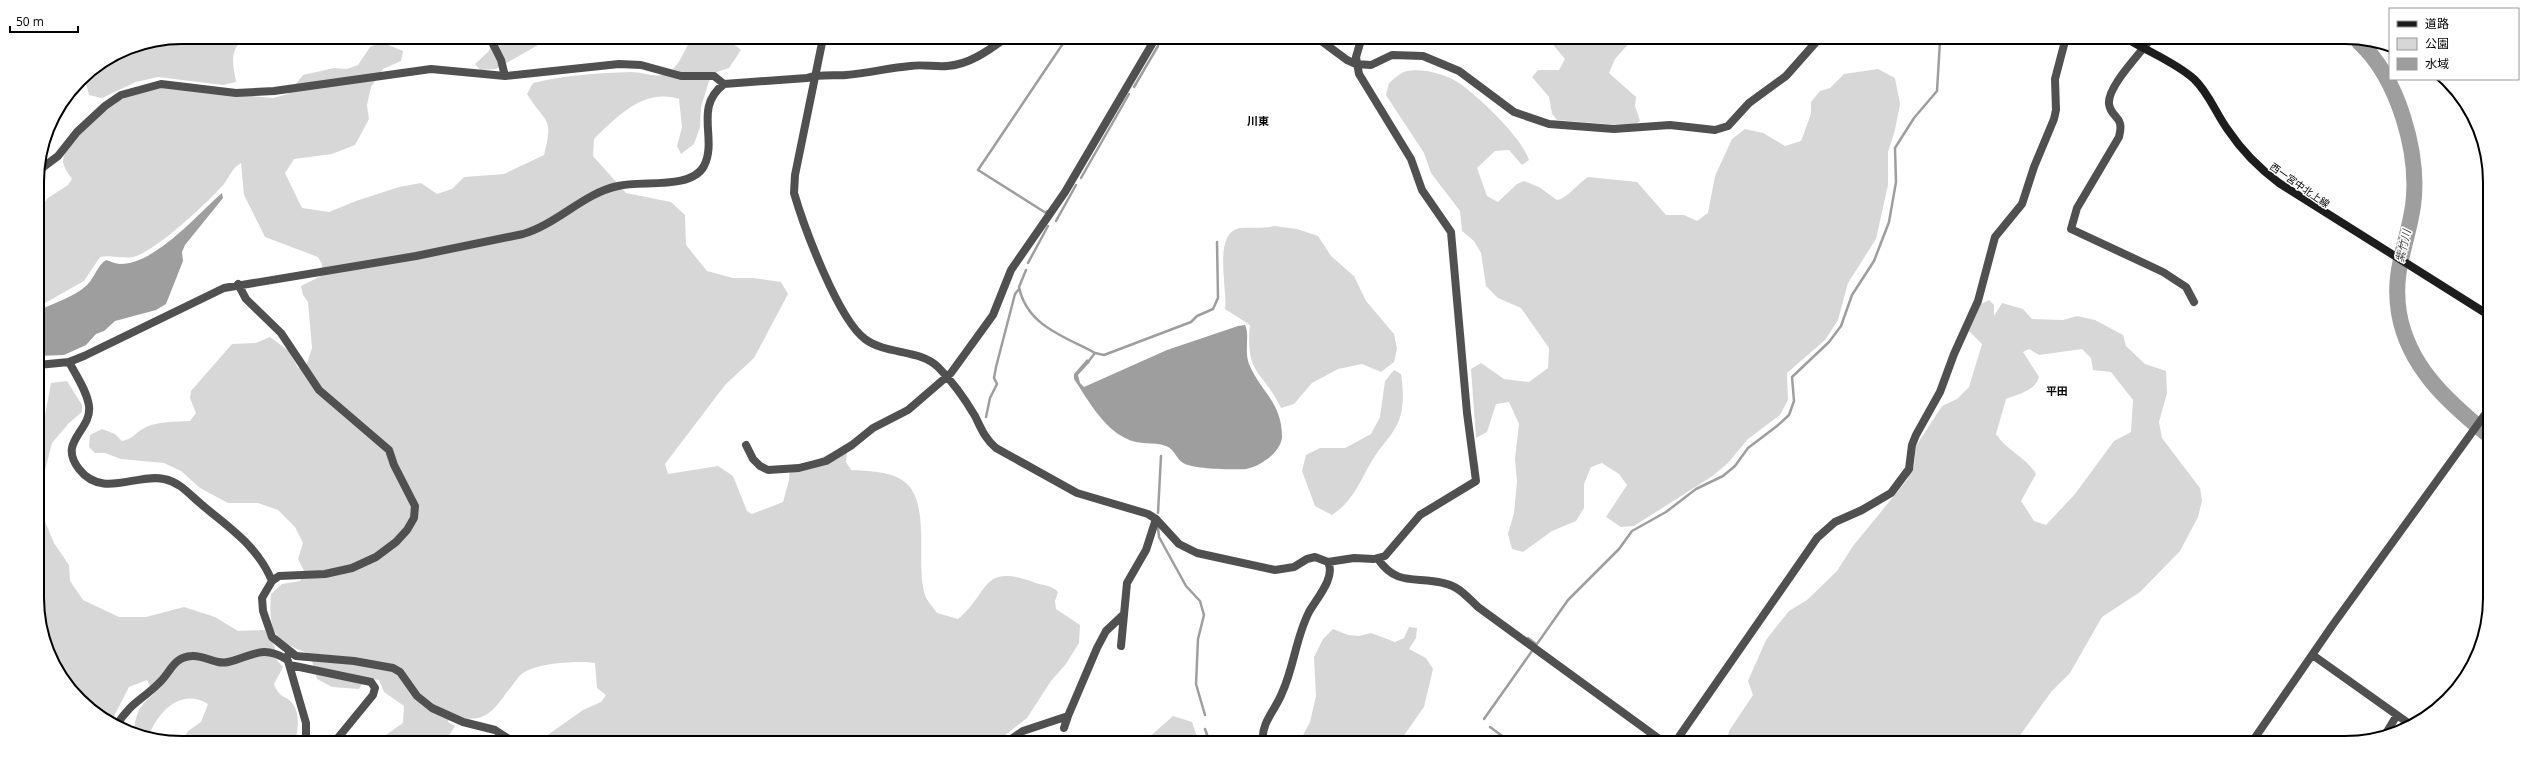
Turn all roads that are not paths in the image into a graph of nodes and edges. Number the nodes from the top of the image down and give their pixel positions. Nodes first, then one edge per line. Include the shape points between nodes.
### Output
1 (493, 44) edge
2 (822, 44) edge
3 (997, 44) edge
4 (1152, 44) edge
5 (1325, 44) edge
6 (1359, 44) edge
7 (1814, 44) edge
8 (2064, 44) edge
9 (2135, 44) edge
10 (2146, 44) edge
11 (2143, 49) junction
12 (1356, 64) junction
13 (816, 75) junction
14 (505, 76) junction
15 (724, 84) junction
16 (45, 166) edge
17 (238, 284) junction
18 (2194, 302) dead end
19 (2483, 312) edge
20 (69, 362) junction
21 (44, 364) edge
22 (946, 377) junction
23 (2483, 416) edge
24 (746, 445) dead end
25 (1156, 519) junction
26 (1378, 559) junction
27 (1328, 562) junction
28 (272, 581) junction
29 (1123, 615) junction
30 (1121, 646) dead end
31 (2314, 656) junction
32 (289, 659) junction
33 (2397, 715) junction
34 (1068, 716) junction
35 (120, 720) edge
36 (2406, 721) edge
37 (1064, 728) dead end
38 (2389, 728) edge
39 (306, 736) edge
40 (338, 736) edge
41 (504, 736) edge
42 (1016, 736) edge
43 (1263, 736) edge
44 (1655, 736) edge
45 (1679, 736) edge
46 (2256, 736) edge

1 - 14 street
2 - 13 street
3 - 13 street via 964,62 947,66 916,65 852,75
4 - 22 street via 1065,192 1011,270 993,315
5 - 12 street
6 - 12 street
7 - 12 street via 1786,76 1749,103 1728,126 1715,130 1670,125 1614,129 1549,124 1514,112 1460,71 1423,56 1392,55 1371,64
8 - 45 street via 2055,79 2054,119 2022,204 1995,237 1978,300 1940,392 1916,435 1909,469 1891,493 1835,522 1817,538
9 - 11 main road, 西一宮中北上線
10 - 11 street
11 - 18 street via 2110,96 2110,107 2120,120 2122,128 2077,208 2071,229 2163,272 2186,287
11 - 19 main road, 西一宮中北上線 via 2193,79 2204,91 2227,130 2260,169 2307,203
12 - 26 street via 1411,159 1422,190 1451,232 1464,353 1467,413 1476,481 1420,516 1385,556
13 - 15 street via 807,78
13 - 22 street via 795,175 794,193 827,275 848,319 865,340 930,361
14 - 15 street via 619,64 641,65 681,76 714,76
14 - 16 street via 431,69 274,91 236,93 161,84 120,96 105,106 77,132 58,156
15 - 17 street via 710,100 707,112 705,162 697,175 688,180 632,183 613,187 596,194 539,229 524,234 416,256
17 - 20 street via 203,297
17 - 28 street via 246,299 281,333 319,390 389,450 415,506 414,518 407,530 376,557 352,568 325,574 279,576
20 - 21 street
20 - 28 street via 89,406 88,416 73,441 71,451 79,470 102,484 118,484 154,477 181,486 250,544
22 - 24 street via 908,410 873,428 826,461 799,468 768,470 753,459
22 - 25 street via 967,403 989,442 996,448 1077,493 1134,509
23 - 31 street via 2332,626
25 - 27 street via 1179,544 1197,553 1284,570 1315,557
25 - 29 street via 1146,550 1126,583
26 - 27 street via 1354,558
26 - 44 street via 1386,568 1403,578 1443,583 1467,595 1478,607
27 - 43 street via 1329,575 1308,613 1283,693 1263,730
28 - 32 street via 262,598 262,611 272,637
29 - 30 street
29 - 34 street via 1106,631 1100,642
31 - 33 street
31 - 46 street
32 - 35 street via 268,651 248,654 228,662 210,661 194,655 185,657 170,666 160,683 132,704
32 - 39 street via 306,723
32 - 40 street via 371,682 375,688 373,695
32 - 41 street via 354,661 394,668 400,672 417,696 432,708 463,722 495,730
33 - 36 street
33 - 38 street
34 - 37 street
34 - 42 street

